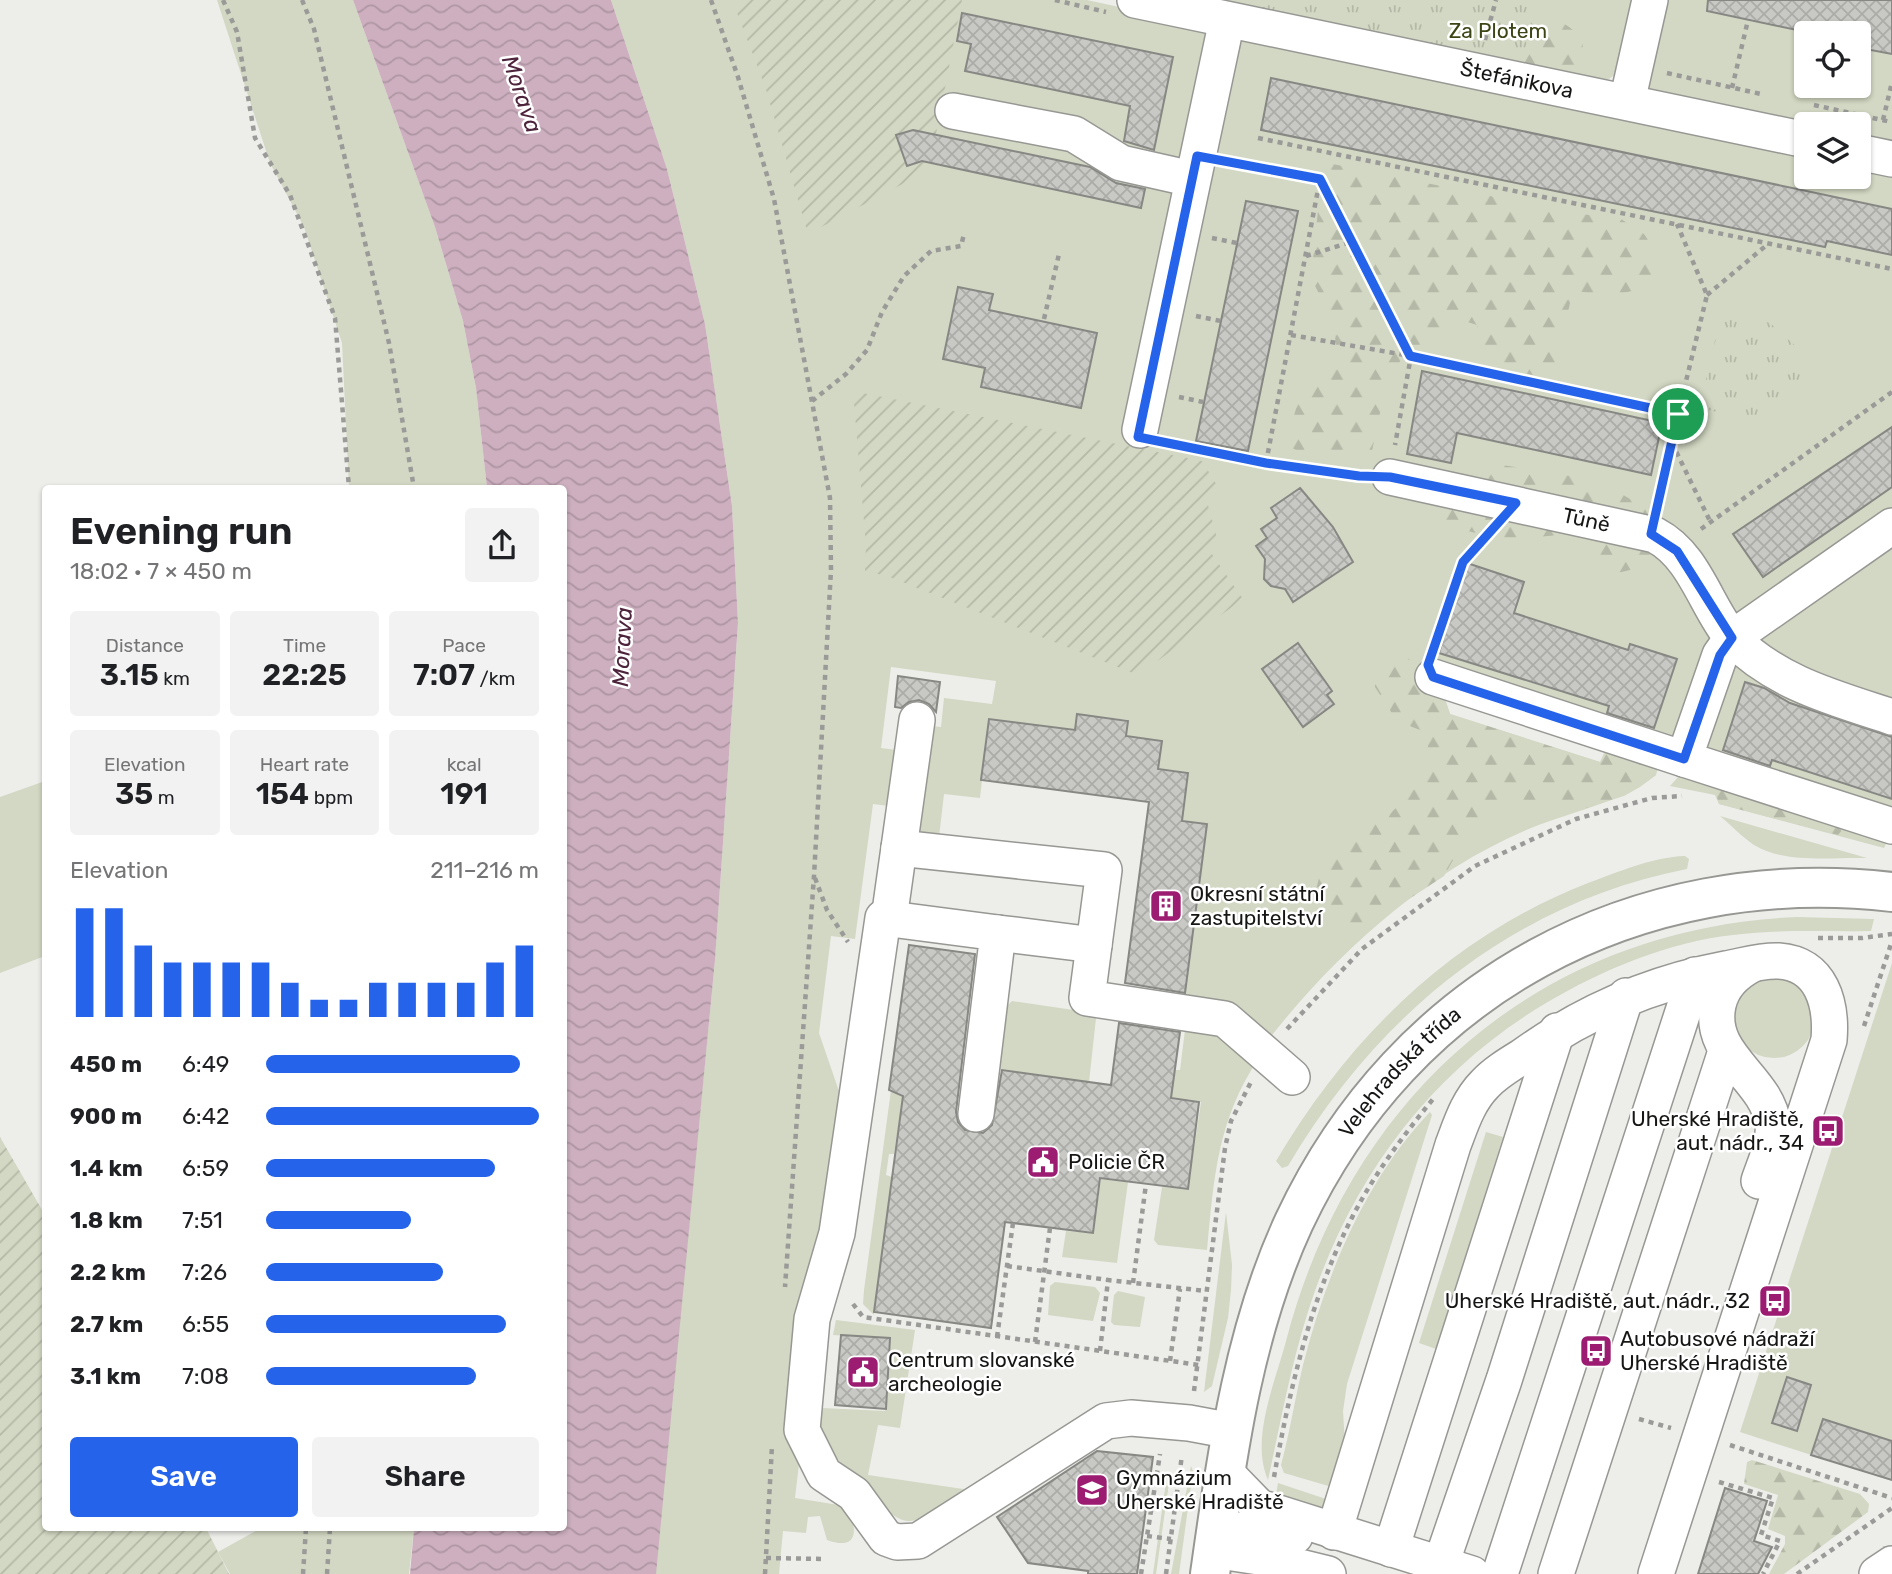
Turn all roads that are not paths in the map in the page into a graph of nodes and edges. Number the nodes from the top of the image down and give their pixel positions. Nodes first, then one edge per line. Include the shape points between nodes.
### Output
1 (1135, 0) edge
2 (1650, 0) edge
3 (1227, 20) junction
4 (1627, 102) junction
5 (953, 111) dead end
6 (1794, 137) edge
7 (1194, 167) junction
8 (1139, 430) road end
9 (1390, 477) road end
10 (1892, 526) edge
11 (1732, 638) junction
12 (1433, 677) road end
13 (1892, 717) edge
14 (917, 720) dead end
15 (1684, 759) junction
16 (1892, 826) edge
17 (899, 848) junction
18 (1892, 892) edge
19 (890, 919) junction
20 (998, 933) junction
21 (1094, 945) junction
22 (1751, 965) junction
23 (1695, 975) junction
24 (1626, 996) junction
25 (1557, 1031) junction
26 (1726, 1051) junction
27 (1292, 1077) dead end
28 (976, 1114) dead end
29 (1232, 1431) junction
30 (1689, 1434) junction
31 (1225, 1472) junction
32 (1334, 1532) junction
33 (1391, 1549) junction
34 (1213, 1553) edge
35 (1892, 1563) edge
36 (1457, 1569) edge
37 (1328, 1574) edge
38 (1500, 1574) edge
39 (1556, 1574) edge
40 (1632, 1574) edge
41 (1656, 1574) edge
42 (1877, 1574) edge

1 - 3 street, Štefánikova
2 - 4 street
3 - 4 street, Štefánikova
3 - 7 street
4 - 6 street, Štefánikova
5 - 7 street via 1074,134 1121,163
7 - 8 street
9 - 11 street, Tůně via 1516,503 1664,543
10 - 11 street
11 - 13 street via 1785,679
11 - 15 street via 1720,655
12 - 15 street
14 - 17 street
15 - 16 street
17 - 19 street
17 - 21 street via 1104,870
18 - 29 main road, Velehradská třída via 1768,889 1653,909 1573,939 1528,962 1434,1030 1368,1101 1313,1186 1262,1305
19 - 20 street
19 - 29 street via 883,918 837,1233 812,1319 802,1430 824,1474 855,1494 886,1538 918,1541 957,1531 1106,1421 1132,1418
20 - 21 street
20 - 28 street
21 - 27 street via 1087,998 1225,1019
22 - 23 street
22 - 26 street via 1732,978 1719,1000 1716,1021
22 - 30 street via 1779,961 1803,969 1819,983 1831,1015 1829,1040
23 - 24 street
23 - 38 street
24 - 25 street
24 - 36 street via 1500,1392
25 - 32 street via 1485,1084 1465,1112
25 - 33 street
26 - 30 street via 1762,1099 1772,1121 1772,1136
26 - 39 street
29 - 31 main road, Velehradská třída
30 - 40 street
30 - 41 street
31 - 32 street via 1259,1507
31 - 34 main road, Velehradská třída
32 - 33 street
33 - 34 street via 1346,1551 1265,1526
33 - 36 street
34 - 37 street via 1259,1557
35 - 42 street

